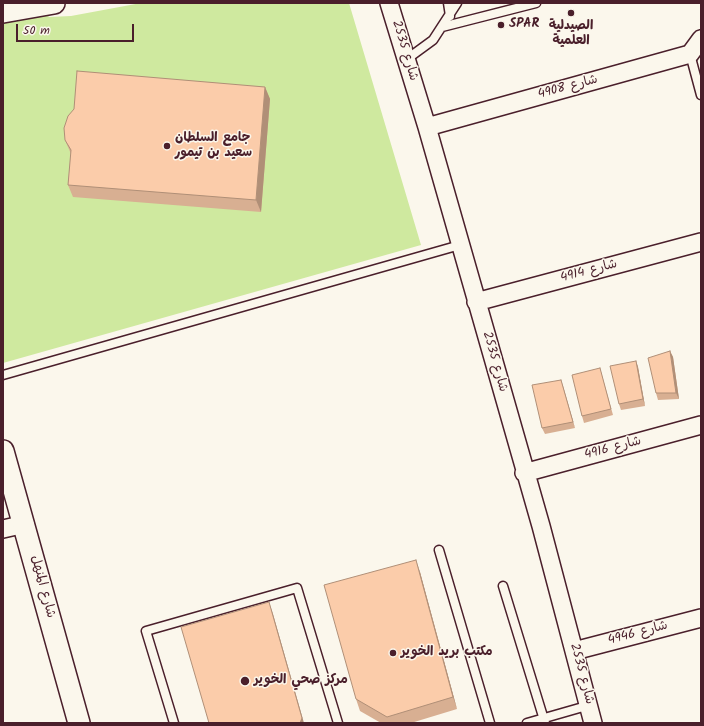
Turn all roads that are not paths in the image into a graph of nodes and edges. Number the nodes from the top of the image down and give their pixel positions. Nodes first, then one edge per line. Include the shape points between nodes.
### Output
1 (54, 3) edge
2 (448, 3) edge
3 (457, 3) edge
4 (536, 3) edge
5 (389, 4) edge
6 (3, 12) edge
7 (450, 16) junction
8 (442, 27) junction
9 (701, 39) edge
10 (690, 54) junction
11 (407, 60) junction
12 (701, 94) edge
13 (427, 127) junction
14 (701, 242) edge
15 (460, 245) junction
16 (476, 302) junction
17 (3, 375) edge
18 (701, 425) edge
19 (3, 451) edge
20 (524, 473) junction
21 (25, 524) junction
22 (3, 529) edge
23 (439, 550) dead end
24 (503, 586) dead end
25 (701, 618) edge
26 (574, 651) junction
27 (590, 705) junction
28 (544, 721) edge
29 (79, 723) edge
30 (174, 723) edge
31 (338, 723) edge
32 (490, 723) edge
33 (527, 723) edge
34 (593, 723) edge

1 - 6 street
2 - 7 lane
3 - 7 lane
4 - 8 lane
5 - 11 street, 2535 شارع
7 - 8 lane
8 - 11 lane via 433,40
9 - 10 street
10 - 12 lane
10 - 13 street, 4908 شارع
11 - 13 street, 2535 شارع
13 - 15 street, 2535 شارع
14 - 16 street, 4914 شارع
15 - 16 street, 2535 شارع
15 - 17 lane
16 - 20 street, 2535 شارع
18 - 20 street, 4916 شارع
19 - 21 street, شارع المنهل
20 - 26 street, 2535 شارع
21 - 22 street
21 - 29 street, شارع المنهل
23 - 32 lane
24 - 28 lane
25 - 26 street, 4946 شارع
26 - 27 street, 2535 شارع
27 - 28 lane
27 - 34 street, 2535 شارع
28 - 33 lane
30 - 31 lane via 146,631 297,588

